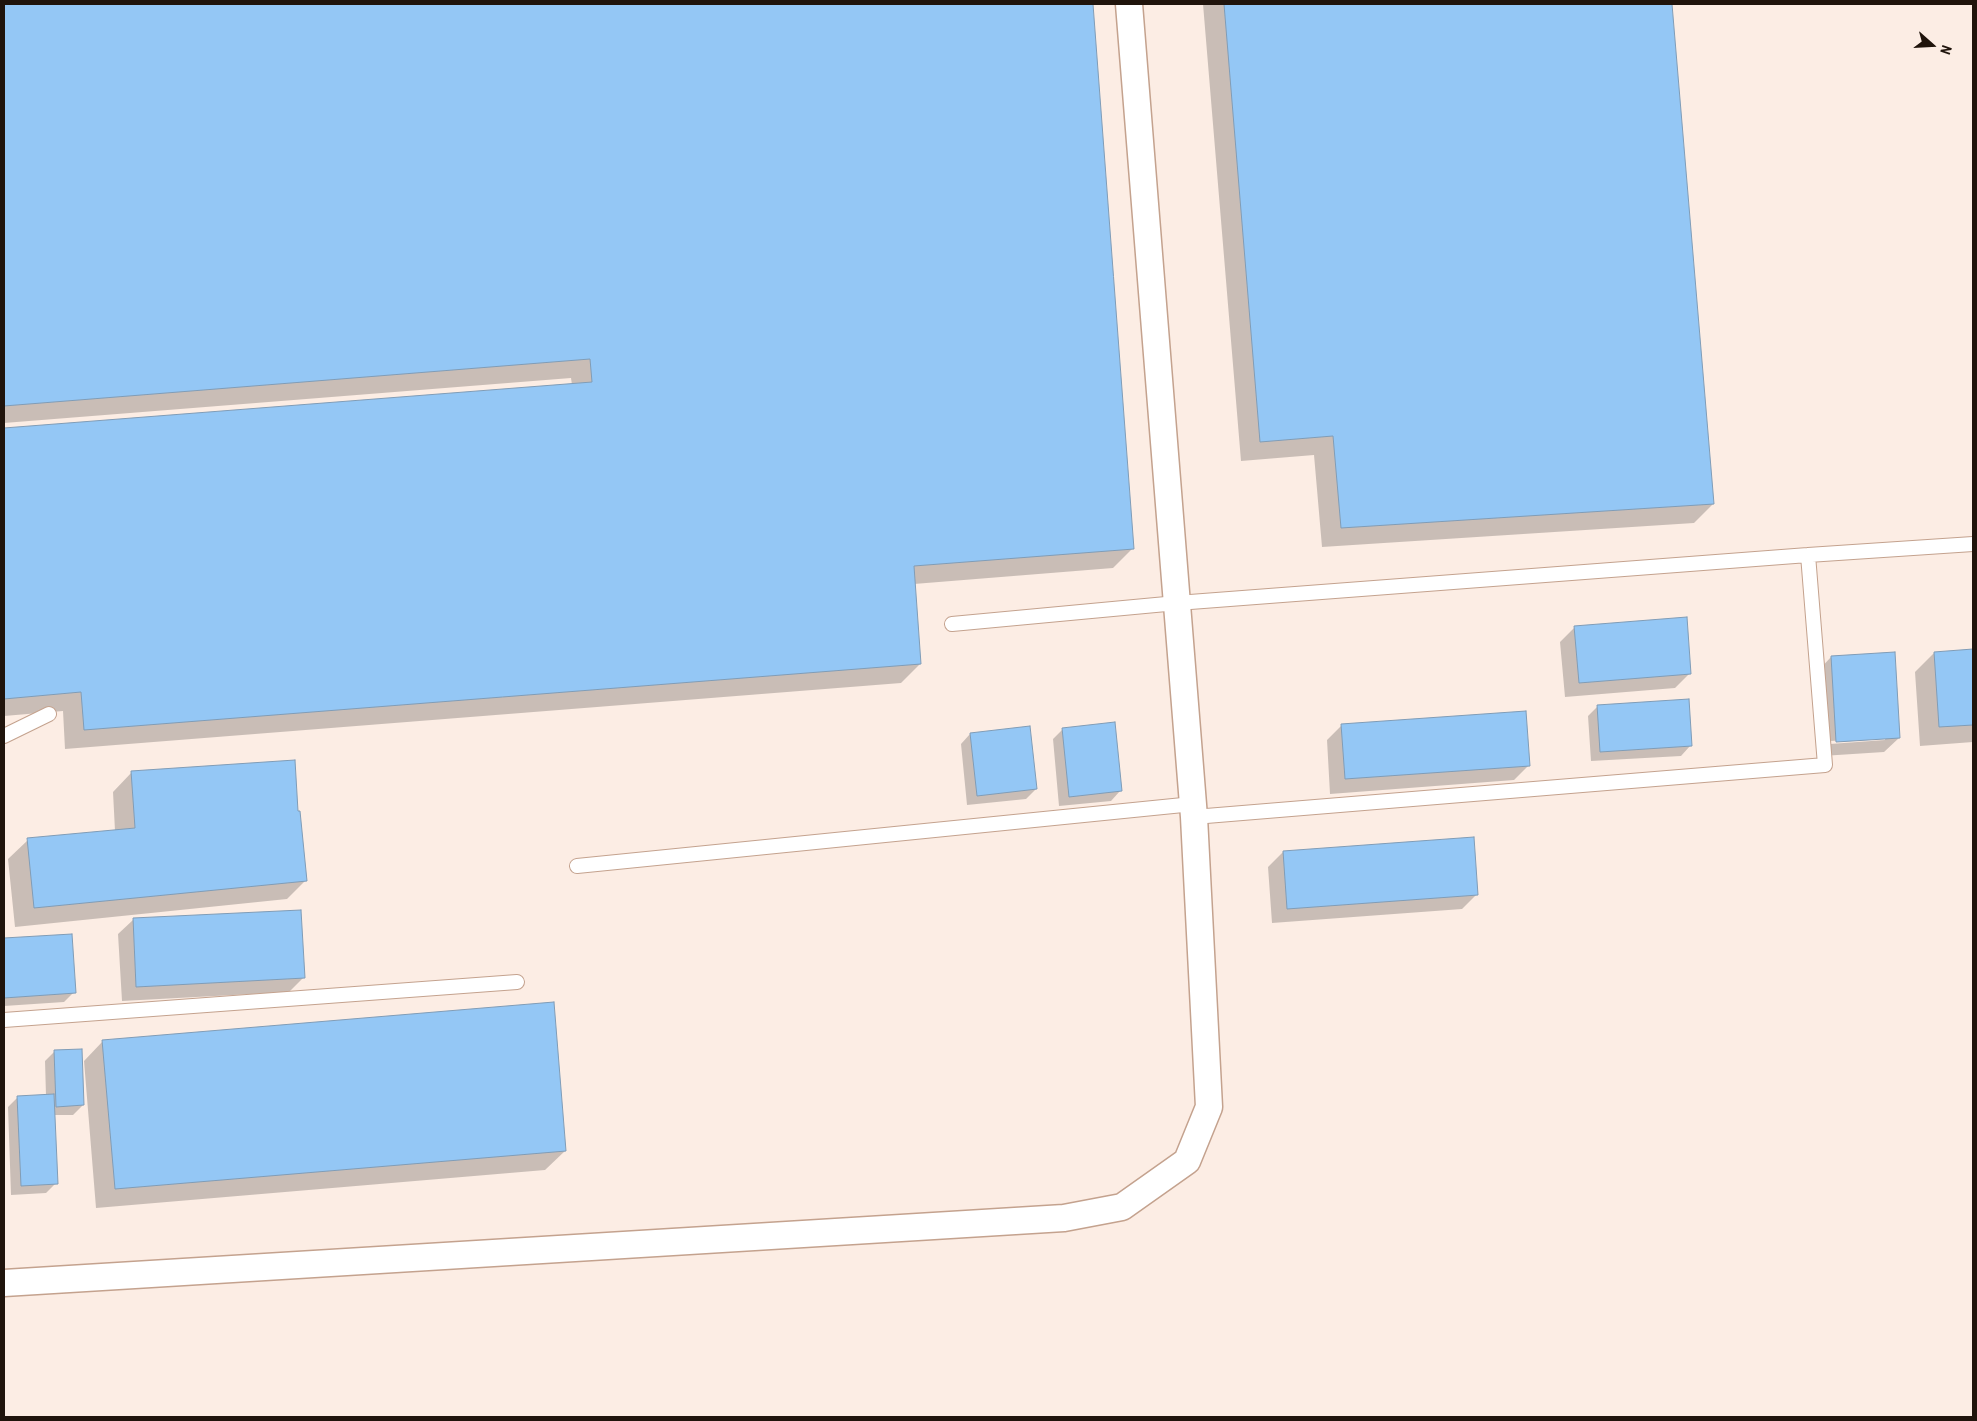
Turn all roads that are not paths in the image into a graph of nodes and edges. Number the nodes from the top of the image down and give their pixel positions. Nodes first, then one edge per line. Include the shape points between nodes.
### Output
1 (1129, 4) edge
2 (1973, 544) edge
3 (1808, 555) junction
4 (1177, 603) junction
5 (952, 624) dead end
6 (49, 714) dead end
7 (4, 736) edge
8 (1193, 811) junction
9 (577, 866) dead end
10 (518, 982) dead end
11 (4, 1020) edge
12 (4, 1283) edge

1 - 4 street
2 - 3 lane
3 - 4 lane
3 - 8 lane via 1825,765
4 - 5 lane
4 - 8 street
6 - 7 lane
8 - 9 lane
8 - 12 street via 1209,1107 1186,1161 1122,1207 1064,1218
10 - 11 lane

